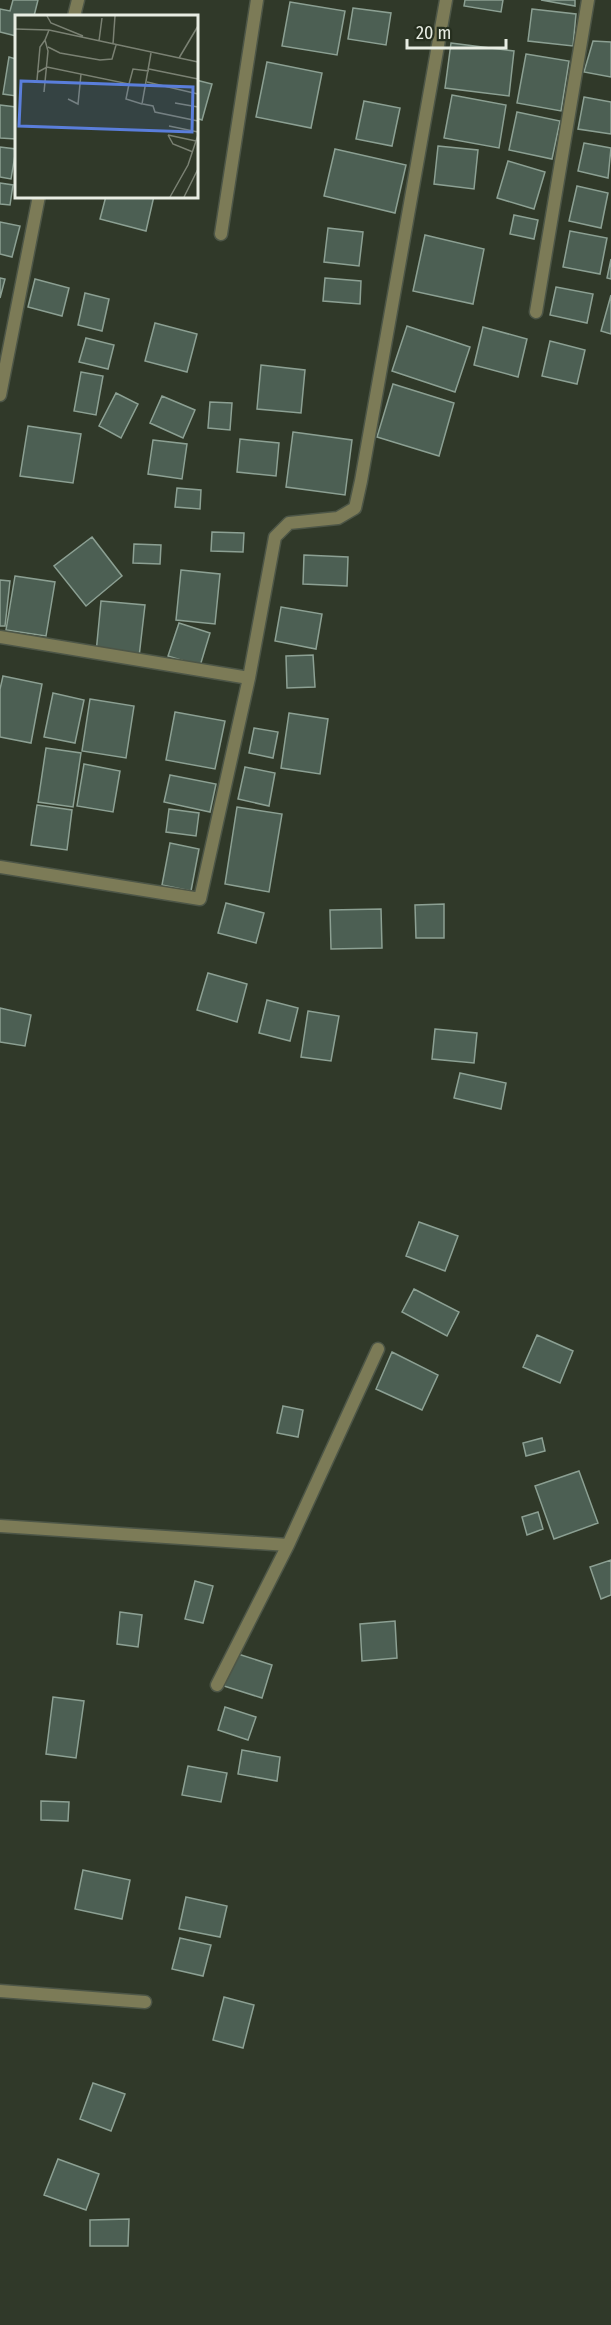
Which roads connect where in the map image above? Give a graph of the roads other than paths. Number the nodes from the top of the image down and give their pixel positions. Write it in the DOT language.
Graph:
graph roads {
  1 [pos="78,0"];
  2 [pos="257,0"];
  3 [pos="446,0"];
  4 [pos="588,0"];
  5 [pos="74,15"];
  6 [pos="39,198"];
  7 [pos="221,234"];
  8 [pos="536,312"];
  9 [pos="0,395"];
  10 [pos="0,637"];
  11 [pos="249,678"];
  12 [pos="0,867"];
  13 [pos="378,1349"];
  14 [pos="0,1526"];
  15 [pos="288,1545"];
  16 [pos="217,1685"];
  17 [pos="0,1991"];
  18 [pos="145,2002"];
  1 -- 5 [label="street"];
  2 -- 7 [label="street"];
  3 -- 11 [label="street"];
  4 -- 8 [label="street"];
  6 -- 9 [label="street"];
  10 -- 11 [label="street"];
  11 -- 12 [label="street"];
  13 -- 15 [label="street"];
  14 -- 15 [label="street"];
  15 -- 16 [label="street"];
  17 -- 18 [label="street"];
}
